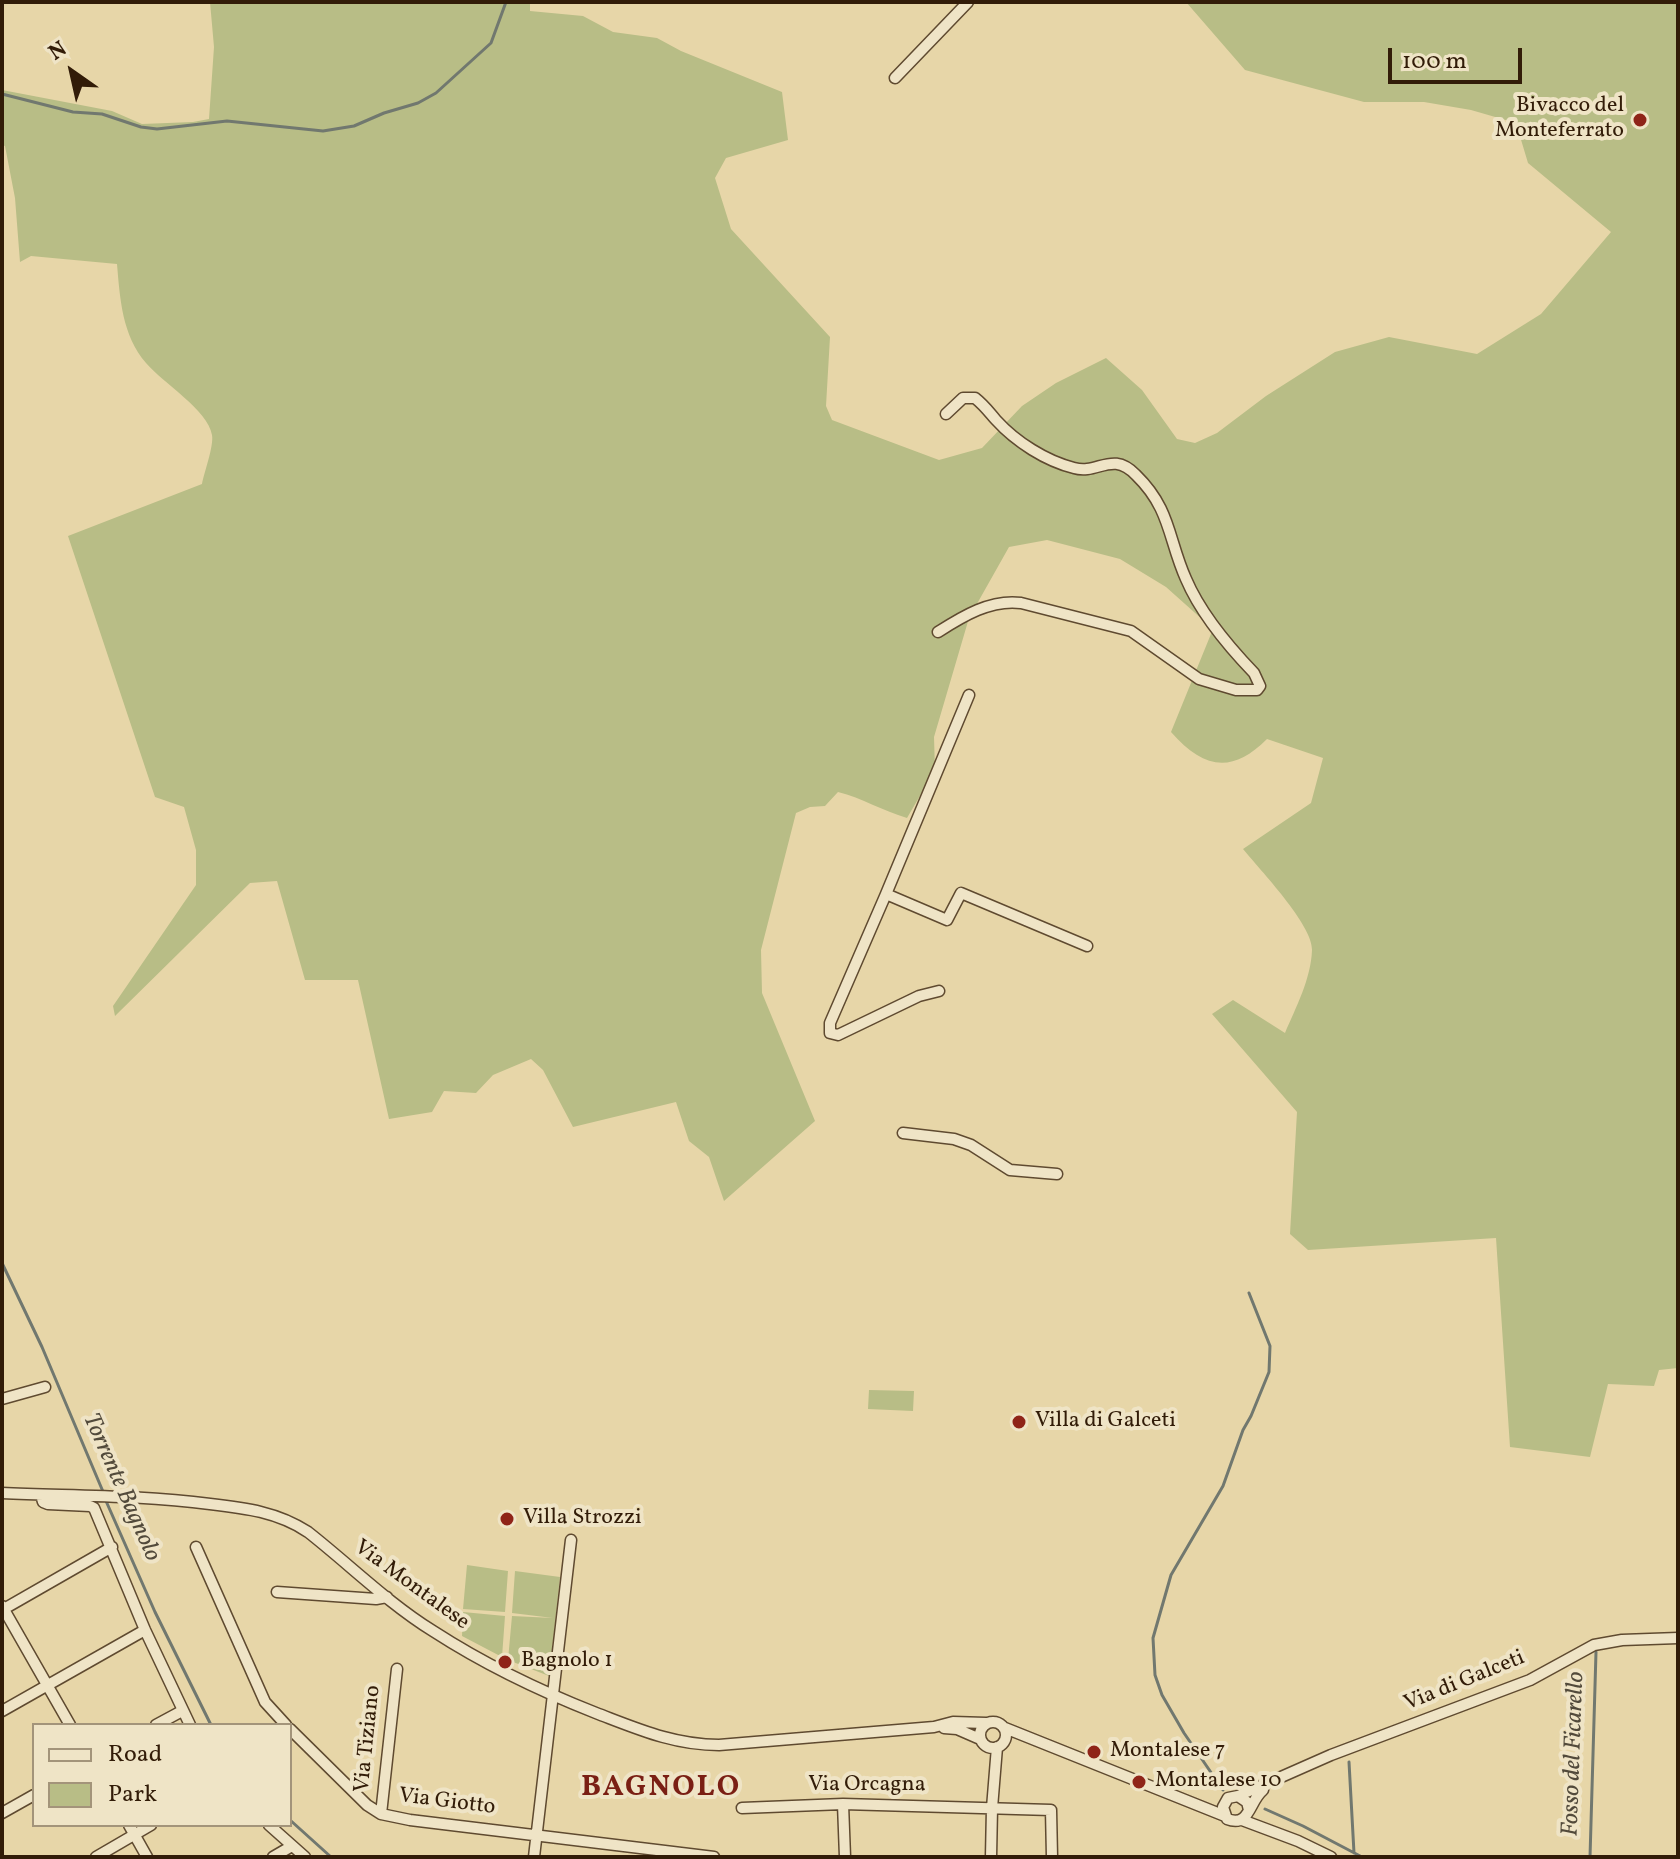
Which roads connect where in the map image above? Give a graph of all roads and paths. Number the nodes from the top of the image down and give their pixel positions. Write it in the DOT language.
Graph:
graph roads {
  1 [pos="968,2"];
  2 [pos="895,78"];
  3 [pos="946,414"];
  4 [pos="938,632"];
  5 [pos="969,695"];
  6 [pos="886,894"];
  7 [pos="1087,946"];
  8 [pos="939,991"];
  9 [pos="903,1133"];
  10 [pos="1057,1174"];
  11 [pos="45,1387"];
  12 [pos="2,1399"];
  13 [pos="2,1493"];
  14 [pos="41,1495"];
  15 [pos="571,1540"];
  16 [pos="112,1547"];
  17 [pos="196,1547"];
  18 [pos="277,1592"];
  19 [pos="387,1597"];
  20 [pos="3,1608"];
  21 [pos="145,1630"];
  22 [pos="1678,1638"];
  23 [pos="397,1669"];
  24 [pos="47,1685"];
  25 [pos="553,1696"];
  26 [pos="2,1711"];
  27 [pos="182,1711"];
  28 [pos="69,1723"];
  29 [pos="160,1723"];
  30 [pos="189,1723"];
  31 [pos="284,1723"];
  32 [pos="986,1723"];
  33 [pos="934,1727"];
  34 [pos="1005,1728"];
  35 [pos="292,1731"];
  36 [pos="1031,1737"];
  37 [pos="980,1739"];
  38 [pos="1000,1745"];
  39 [pos="1270,1783"];
  40 [pos="32,1796"];
  41 [pos="1233,1797"];
  42 [pos="1197,1803"];
  43 [pos="843,1804"];
  44 [pos="742,1808"];
  45 [pos="992,1808"];
  46 [pos="2,1813"];
  47 [pos="381,1814"];
  48 [pos="1246,1814"];
  49 [pos="1225,1816"];
  50 [pos="271,1827"];
  51 [pos="132,1830"];
  52 [pos="537,1834"];
  53 [pos="292,1846"];
  54 [pos="96,1857"];
  55 [pos="147,1857"];
  56 [pos="273,1857"];
  57 [pos="305,1857"];
  58 [pos="534,1857"];
  59 [pos="714,1857"];
  60 [pos="845,1857"];
  61 [pos="991,1857"];
  62 [pos="1052,1857"];
  63 [pos="1331,1857"];
  1 -- 2 [label="street"];
  3 -- 4 [label="street"];
  5 -- 6 [label="street"];
  6 -- 7 [label="street"];
  6 -- 8 [label="street"];
  9 -- 10 [label="street"];
  11 -- 12 [label="street"];
  13 -- 14 [label="street, Via Montalese"];
  14 -- 16 [label="street"];
  14 -- 19 [label="street, Via Montalese"];
  15 -- 25 [label="street"];
  16 -- 20 [label="street"];
  16 -- 21 [label="street"];
  17 -- 31 [label="street, Via Giotto"];
  18 -- 19 [label="street"];
  19 -- 25 [label="street, Via Montalese"];
  20 -- 24 [label="street"];
  21 -- 24 [label="street"];
  21 -- 27 [label="street"];
  22 -- 39 [label="street, Via di Galceti"];
  23 -- 47 [label="street, Via Tiziano"];
  24 -- 26 [label="street"];
  24 -- 28 [label="street"];
  25 -- 33 [label="street, Via Montalese"];
  25 -- 52 [label="street"];
  27 -- 29 [label="street"];
  27 -- 30 [label="street"];
  32 -- 33 [label="street, Via Montalese"];
  32 -- 34 [label="street, Via Montalese"];
  32 -- 37 [label="street"];
  33 -- 37 [label="street, Via Montalese"];
  34 -- 36 [label="street, Via Montalese"];
  34 -- 38 [label="street"];
  35 -- 47 [label="street, Via Giotto"];
  36 -- 38 [label="street"];
  36 -- 42 [label="street, Via Montalese"];
  37 -- 38 [label="street, Via Montalese"];
  38 -- 45 [label="street"];
  39 -- 41 [label="street, Via di Galceti"];
  39 -- 48 [label="street, Via di Galceti"];
  40 -- 46 [label="street"];
  41 -- 42 [label="street"];
  41 -- 48 [label="street"];
  41 -- 49 [label="street"];
  42 -- 49 [label="street, Via Montalese"];
  43 -- 44 [label="street, Via Orcagna"];
  43 -- 45 [label="street, Via Orcagna"];
  43 -- 60 [label="street"];
  45 -- 61 [label="street"];
  45 -- 62 [label="street, Via Orcagna"];
  47 -- 52 [label="street, Via Giotto"];
  48 -- 49 [label="street, Via Montalese"];
  48 -- 63 [label="street"];
  50 -- 53 [label="street"];
  51 -- 54 [label="street"];
  51 -- 55 [label="street"];
  52 -- 58 [label="street"];
  52 -- 59 [label="street, Via Giotto"];
  53 -- 56 [label="street"];
  53 -- 57 [label="street"];
}
